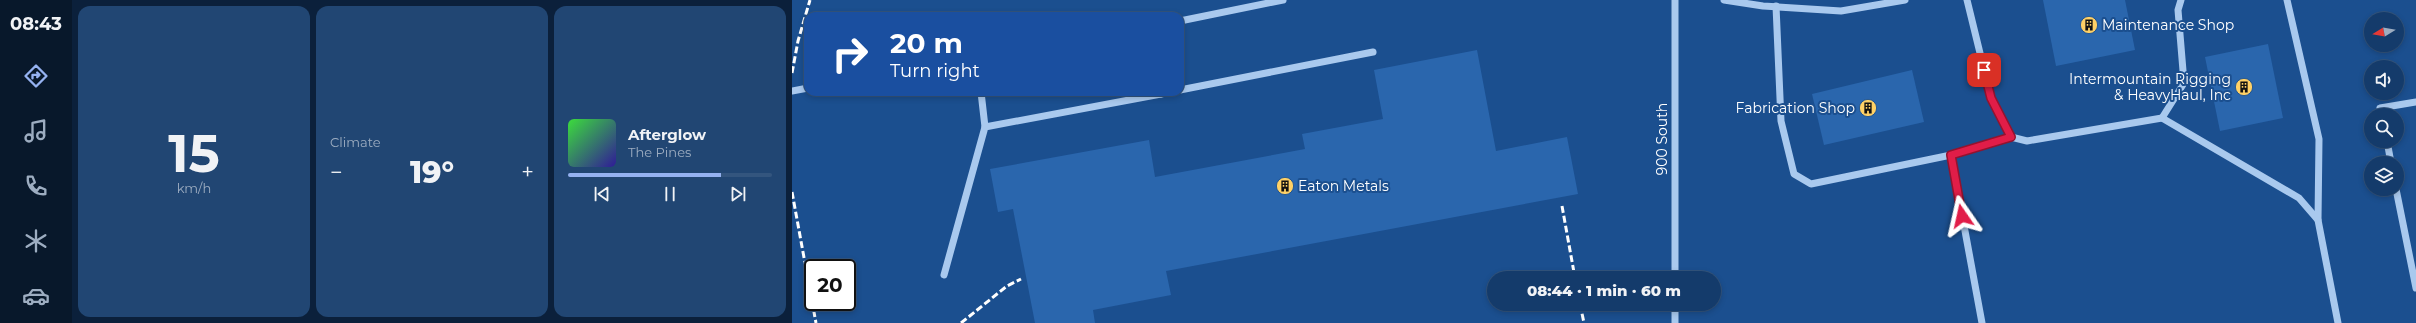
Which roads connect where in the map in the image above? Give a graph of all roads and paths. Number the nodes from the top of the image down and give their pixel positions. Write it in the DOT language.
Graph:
graph roads {
  1 [pos="1283,0"];
  2 [pos="1675,0"];
  3 [pos="1724,0"];
  4 [pos="1905,0"];
  5 [pos="1967,0"];
  6 [pos="2181,0"];
  7 [pos="2287,0"];
  8 [pos="1776,6"];
  9 [pos="1184,20"];
  10 [pos="1373,52"];
  11 [pos="804,89"];
  12 [pos="1184,89"];
  13 [pos="792,91"];
  14 [pos="981,96"];
  15 [pos="1145,96"];
  16 [pos="2416,102"];
  17 [pos="2380,108"];
  18 [pos="2162,118"];
  19 [pos="985,127"];
  20 [pos="2011,137"];
  21 [pos="1951,155"];
  22 [pos="2397,196"];
  23 [pos="2318,220"];
  24 [pos="1675,271"];
  25 [pos="944,275"];
  26 [pos="2416,288"];
  27 [pos="1675,311"];
  28 [pos="1675,323"];
  29 [pos="1982,323"];
  30 [pos="2338,323"];
  1 -- 9 [label="street"];
  2 -- 24 [label="street, 900 South"];
  3 -- 8 [label="street"];
  4 -- 8 [label="street"];
  5 -- 20 [label="street"];
  6 -- 18 [label="street"];
  7 -- 23 [label="street"];
  8 -- 21 [label="street"];
  10 -- 12 [label="street"];
  11 -- 13 [label="street"];
  14 -- 19 [label="street"];
  15 -- 19 [label="street"];
  16 -- 17 [label="street"];
  18 -- 20 [label="street"];
  18 -- 23 [label="street"];
  19 -- 25 [label="street"];
  20 -- 21 [label="street"];
  21 -- 29 [label="street"];
  22 -- 26 [label="street"];
  23 -- 30 [label="street"];
  27 -- 28 [label="street"];
}
